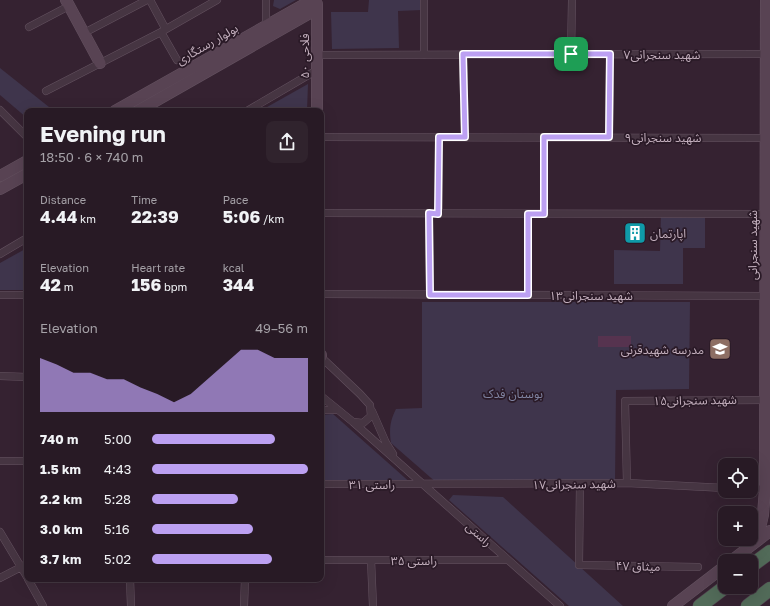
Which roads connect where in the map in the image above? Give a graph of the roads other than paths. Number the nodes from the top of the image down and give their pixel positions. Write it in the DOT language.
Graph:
graph roads {
  1 [pos="148,0"];
  2 [pos="217,0"];
  3 [pos="266,0"];
  4 [pos="424,0"];
  5 [pos="572,0"];
  6 [pos="766,0"];
  7 [pos="68,3"];
  8 [pos="315,3"];
  9 [pos="266,25"];
  10 [pos="29,26"];
  11 [pos="163,30"];
  12 [pos="84,33"];
  13 [pos="265,38"];
  14 [pos="463,54"];
  15 [pos="571,54"];
  16 [pos="610,54"];
  17 [pos="768,54"];
  18 [pos="317,55"];
  19 [pos="424,55"];
  20 [pos="177,60"];
  21 [pos="100,63"];
  22 [pos="317,70"];
  23 [pos="46,91"];
  24 [pos="120,108"];
  25 [pos="143,108"];
  26 [pos="253,108"];
  27 [pos="318,108"];
  28 [pos="0,110"];
  29 [pos="24,134"];
  30 [pos="324,137"];
  31 [pos="439,137"];
  32 [pos="465,137"];
  33 [pos="544,137"];
  34 [pos="609,137"];
  35 [pos="768,138"];
  36 [pos="24,163"];
  37 [pos="0,176"];
  38 [pos="24,176"];
  39 [pos="0,189"];
  40 [pos="324,213"];
  41 [pos="429,213"];
  42 [pos="438,214"];
  43 [pos="528,214"];
  44 [pos="544,214"];
  45 [pos="768,214"];
  46 [pos="24,240"];
  47 [pos="0,254"];
  48 [pos="324,294"];
  49 [pos="0,295"];
  50 [pos="24,295"];
  51 [pos="430,295"];
  52 [pos="528,295"];
  53 [pos="768,296"];
  54 [pos="324,359"];
  55 [pos="0,376"];
  56 [pos="24,376"];
  57 [pos="768,377"];
  58 [pos="324,399"];
  59 [pos="766,400"];
  60 [pos="324,410"];
  61 [pos="337,410"];
  62 [pos="372,410"];
  63 [pos="353,422"];
  64 [pos="768,450"];
  65 [pos="0,461"];
  66 [pos="24,461"];
  67 [pos="398,462"];
  68 [pos="627,483"];
  69 [pos="324,484"];
  70 [pos="580,484"];
  71 [pos="423,485"];
  72 [pos="718,488"];
  73 [pos="758,491"];
  74 [pos="768,493"];
  75 [pos="770,531"];
  76 [pos="0,532"];
  77 [pos="758,537"];
  78 [pos="758,540"];
  79 [pos="750,546"];
  80 [pos="770,552"];
  81 [pos="740,554"];
  82 [pos="324,560"];
  83 [pos="371,560"];
  84 [pos="507,560"];
  85 [pos="758,561"];
  86 [pos="24,565"];
  87 [pos="698,567"];
  88 [pos="718,571"];
  89 [pos="0,578"];
  90 [pos="29,582"];
  91 [pos="130,582"];
  92 [pos="244,582"];
  93 [pos="770,589"];
  94 [pos="718,592"];
  95 [pos="43,606"];
  96 [pos="131,606"];
  97 [pos="244,606"];
  98 [pos="373,606"];
  99 [pos="560,606"];
  100 [pos="673,606"];
  101 [pos="700,606"];
  102 [pos="748,606"];
  1 -- 11 [label="street"];
  1 -- 12 [label="street"];
  2 -- 11 [label="street"];
  3 -- 9 [label="street"];
  4 -- 19 [label="street"];
  5 -- 15 [label="street"];
  6 -- 17 [label="street, شهید سنجرانی"];
  7 -- 10 [label="street"];
  7 -- 12 [label="street"];
  8 -- 9 [label="street, بولوار رستگاری"];
  8 -- 13 [label="street, بولوار رستگاری"];
  8 -- 18 [label="street, فلاحی ۵۰"];
  9 -- 13 [label="street"];
  9 -- 24 [label="street, بولوار رستگاری"];
  11 -- 20 [label="street"];
  11 -- 21 [label="street"];
  12 -- 21 [label="street"];
  13 -- 25 [label="street, بولوار رستگاری"];
  14 -- 15 [label="street, شهید سنجرانی۷"];
  14 -- 19 [label="street, شهید سنجرانی۷"];
  14 -- 32 [label="street"];
  15 -- 16 [label="street, شهید سنجرانی۷"];
  16 -- 17 [label="street, شهید سنجرانی۷"];
  16 -- 34 [label="street"];
  17 -- 35 [label="street, شهید سنجرانی"];
  18 -- 19 [label="street, شهید سنجرانی۷"];
  18 -- 22 [label="street, فلاحی ۵۰"];
  21 -- 23 [label="street"];
  22 -- 26 [label="street"];
  22 -- 27 [label="street, فلاحی ۵۰"];
  28 -- 29 [label="street"];
  30 -- 31 [label="street, شهید سنجرانی۹"];
  31 -- 32 [label="street, شهید سنجرانی۹"];
  31 -- 42 [label="street"];
  32 -- 33 [label="street, شهید سنجرانی۹"];
  33 -- 34 [label="street, شهید سنجرانی۹"];
  33 -- 44 [label="street"];
  34 -- 35 [label="street, شهید سنجرانی۹"];
  35 -- 45 [label="street, شهید سنجرانی"];
  36 -- 37 [label="street"];
  38 -- 39 [label="street"];
  40 -- 41 [label="street"];
  41 -- 42 [label="street"];
  41 -- 51 [label="street"];
  42 -- 43 [label="street"];
  43 -- 44 [label="street"];
  43 -- 52 [label="street"];
  44 -- 45 [label="street"];
  45 -- 53 [label="street, شهید سنجرانی"];
  46 -- 47 [label="street"];
  48 -- 51 [label="street, شهید سنجرانی۱۳"];
  49 -- 50 [label="street"];
  51 -- 52 [label="street, شهید سنجرانی۱۳"];
  52 -- 53 [label="street, شهید سنجرانی۱۳"];
  53 -- 57 [label="street, شهید سنجرانی"];
  54 -- 62 [label="street, راستی"];
  55 -- 56 [label="street"];
  57 -- 59 [label="street, شهید سنجرانی"];
  58 -- 61 [label="street, راستی"];
  59 -- 64 [label="street, شهید سنجرانی"];
  59 -- 68 [label="street, شهید سنجرانی۱۵"];
  60 -- 61 [label="street"];
  61 -- 63 [label="street, راستی"];
  62 -- 63 [label="street"];
  62 -- 67 [label="street, راستی"];
  63 -- 67 [label="street, راستی"];
  64 -- 74 [label="street, شهید سنجرانی"];
  65 -- 66 [label="street"];
  67 -- 71 [label="street, راستی"];
  68 -- 70 [label="street, شهید سنجرانی۱۷"];
  68 -- 72 [label="street, شهید سنجرانی۱۷"];
  69 -- 71 [label="street, راستی ۳۱"];
  70 -- 71 [label="street, شهید سنجرانی۱۷"];
  70 -- 87 [label="street, میثاق ۴۷"];
  71 -- 84 [label="street, راستی"];
  73 -- 74 [label="street"];
  74 -- 77 [label="street, شهید سنجرانی"];
  75 -- 78 [label="street"];
  76 -- 86 [label="street"];
  79 -- 81 [label="street"];
  80 -- 85 [label="highway"];
  82 -- 83 [label="street, راستی ۳۵"];
  83 -- 84 [label="street, راستی ۳۵"];
  83 -- 98 [label="street"];
  84 -- 99 [label="street, راستی"];
  86 -- 89 [label="street"];
  88 -- 100 [label="street"];
  90 -- 95 [label="street"];
  91 -- 96 [label="street"];
  92 -- 97 [label="street"];
  93 -- 102 [label="highway"];
  94 -- 101 [label="highway"];
}
